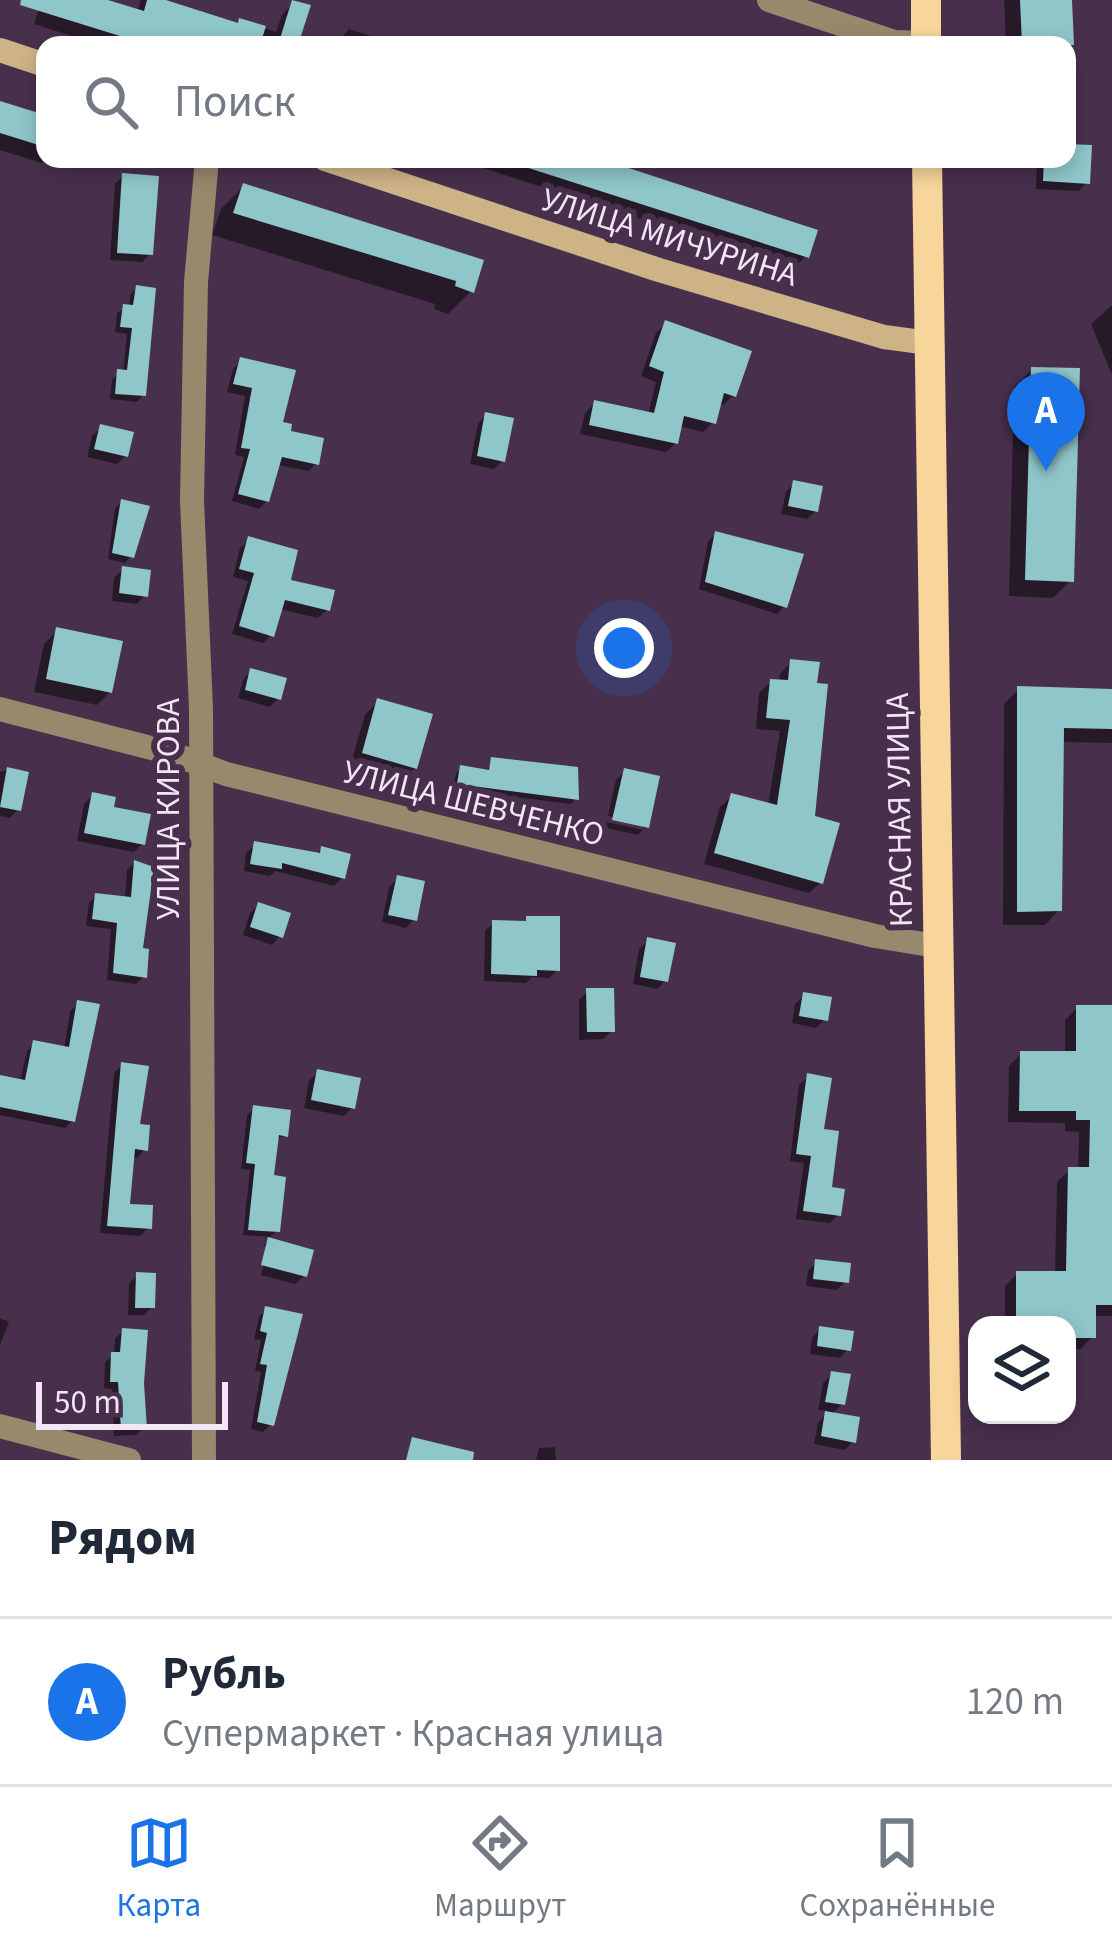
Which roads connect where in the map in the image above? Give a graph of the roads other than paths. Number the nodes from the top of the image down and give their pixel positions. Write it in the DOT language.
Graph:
graph roads {
  1 [pos="769,0"];
  2 [pos="926,0"];
  3 [pos="876,36"];
  4 [pos="926,36"];
  5 [pos="0,50"];
  6 [pos="36,62"];
  7 [pos="206,168"];
  8 [pos="353,168"];
  9 [pos="927,168"];
  10 [pos="929,343"];
  11 [pos="0,709"];
  12 [pos="199,764"];
  13 [pos="936,946"];
  14 [pos="0,1426"];
  15 [pos="129,1460"];
  16 [pos="204,1460"];
  17 [pos="946,1460"];
  1 -- 3 [label="street"];
  2 -- 4 [label="main road"];
  5 -- 6 [label="street"];
  7 -- 12 [label="street, УЛИЦА КИРОВА"];
  8 -- 10 [label="street, УЛИЦА МИЧУРИНА"];
  9 -- 10 [label="main road, КРАСНАЯ УЛИЦА"];
  10 -- 13 [label="main road, КРАСНАЯ УЛИЦА"];
  11 -- 12 [label="street, УЛИЦА ШЕВЧЕНКО"];
  12 -- 13 [label="street, УЛИЦА ШЕВЧЕНКО"];
  12 -- 16 [label="street, УЛИЦА КИРОВА"];
  13 -- 17 [label="main road, КРАСНАЯ УЛИЦА"];
  14 -- 15 [label="street"];
}
